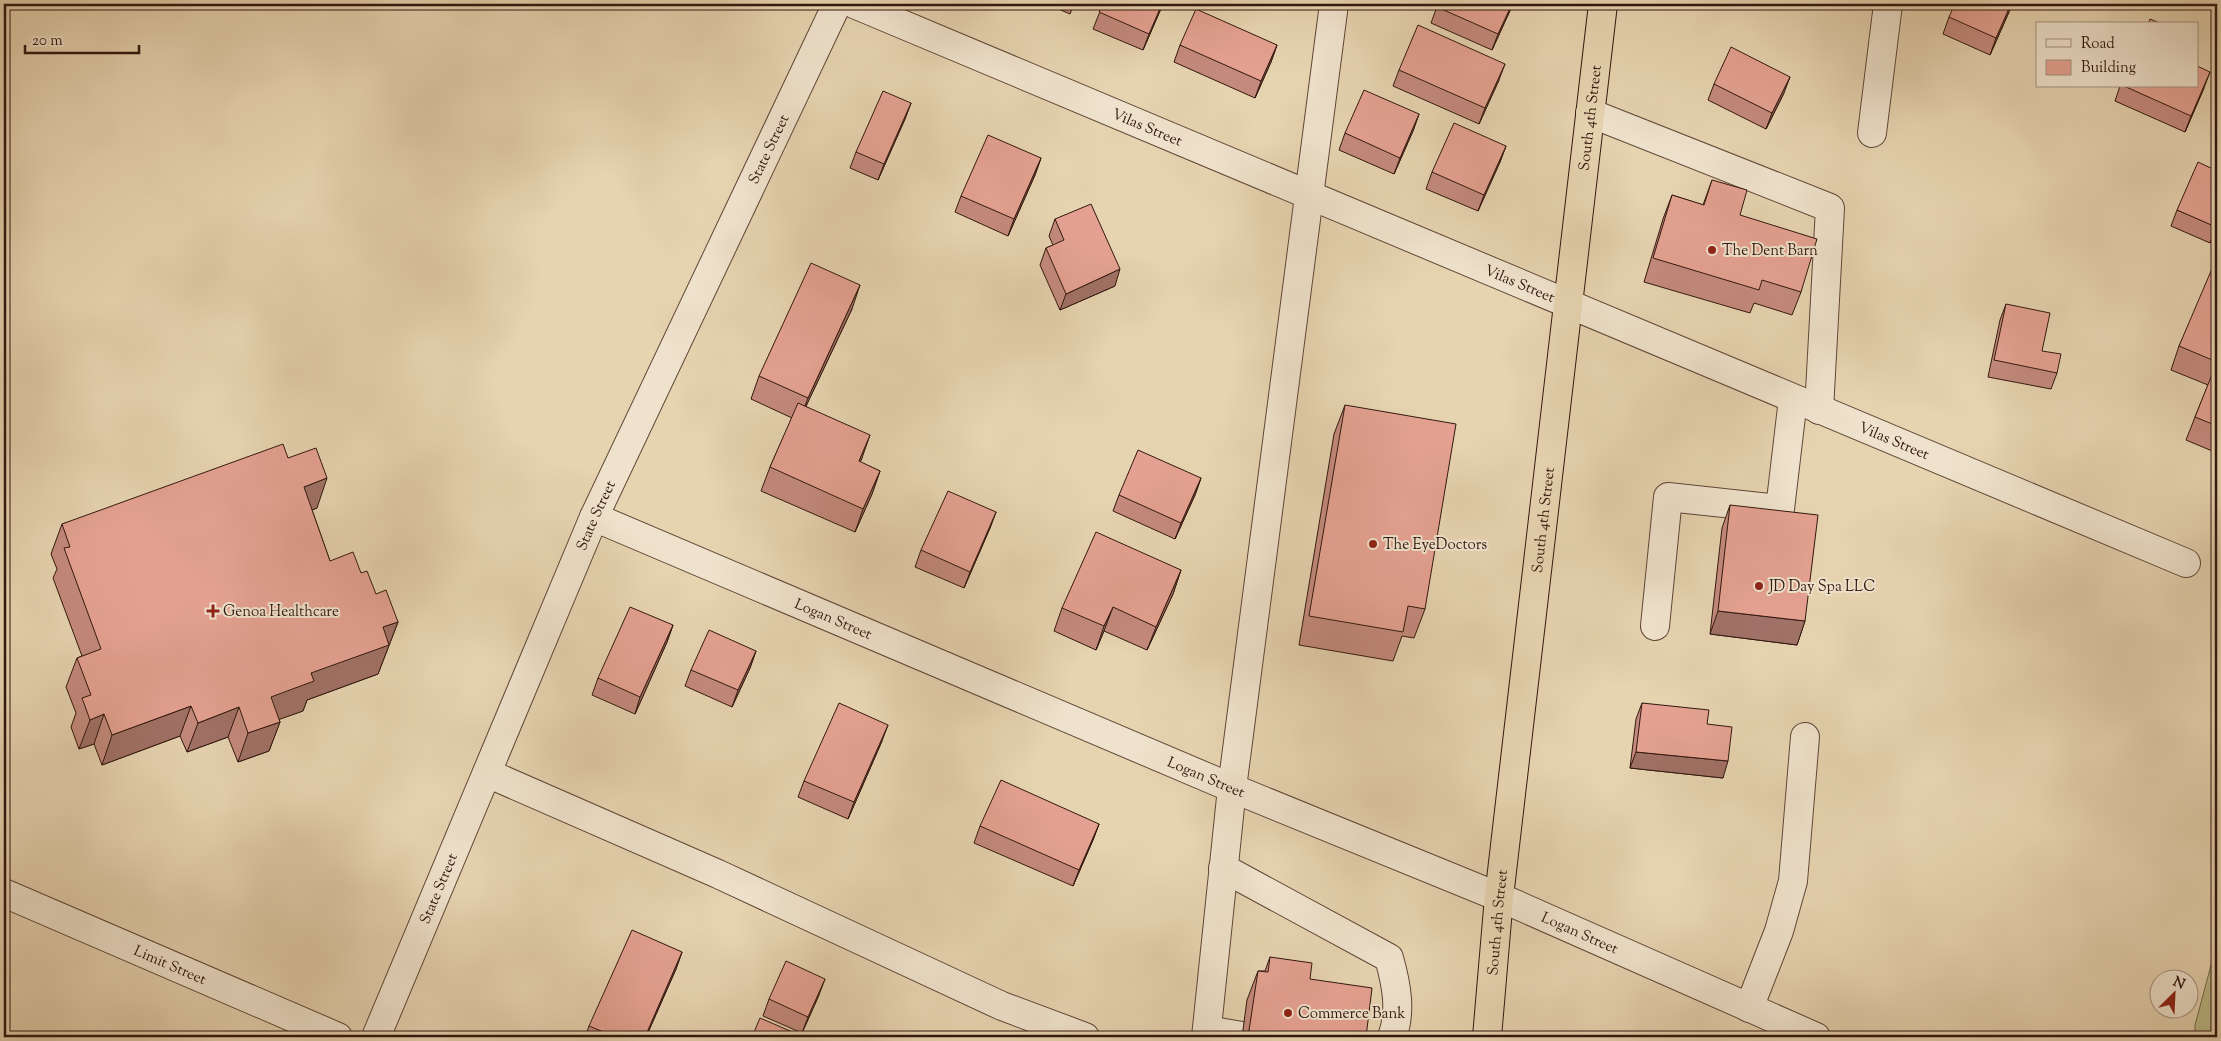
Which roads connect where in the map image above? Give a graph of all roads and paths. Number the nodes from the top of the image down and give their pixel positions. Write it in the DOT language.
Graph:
graph roads {
  1 [pos="837,4"];
  2 [pos="854,4"];
  3 [pos="1334,4"];
  4 [pos="1603,4"];
  5 [pos="1888,4"];
  6 [pos="1590,113"];
  7 [pos="1872,133"];
  8 [pos="1308,196"];
  9 [pos="1568,304"];
  10 [pos="1793,399"];
  11 [pos="1819,410"];
  12 [pos="594,517"];
  13 [pos="2186,563"];
  14 [pos="1655,626"];
  15 [pos="1805,737"];
  16 [pos="487,773"];
  17 [pos="1232,788"];
  18 [pos="1224,868"];
  19 [pos="4,893"];
  20 [pos="1499,897"];
  21 [pos="1749,1008"];
  22 [pos="1206,1034"];
  23 [pos="1242,1036"];
  24 [pos="338,1037"];
  25 [pos="376,1037"];
  26 [pos="1085,1037"];
  27 [pos="1392,1037"];
  28 [pos="1487,1037"];
  29 [pos="1816,1037"];
  1 -- 12 [label="street, State Street"];
  2 -- 8 [label="street, Vilas Street"];
  3 -- 8 [label="street"];
  4 -- 6 [label="highway, South 4th Street"];
  5 -- 7 [label="street"];
  6 -- 9 [label="highway, South 4th Street"];
  6 -- 11 [label="street"];
  8 -- 9 [label="street, Vilas Street"];
  8 -- 17 [label="street"];
  9 -- 10 [label="street, Vilas Street"];
  9 -- 20 [label="highway, South 4th Street"];
  10 -- 11 [label="street, Vilas Street"];
  10 -- 14 [label="street"];
  11 -- 13 [label="street, Vilas Street"];
  12 -- 16 [label="street, State Street"];
  12 -- 17 [label="street, Logan Street"];
  15 -- 21 [label="street"];
  16 -- 25 [label="street, State Street"];
  16 -- 26 [label="street"];
  17 -- 18 [label="street"];
  17 -- 20 [label="street, Logan Street"];
  18 -- 22 [label="street"];
  18 -- 27 [label="street"];
  19 -- 24 [label="street, Limit Street"];
  20 -- 21 [label="street, Logan Street"];
  20 -- 28 [label="highway, South 4th Street"];
  21 -- 29 [label="street, Logan Street"];
  22 -- 23 [label="street"];
}
